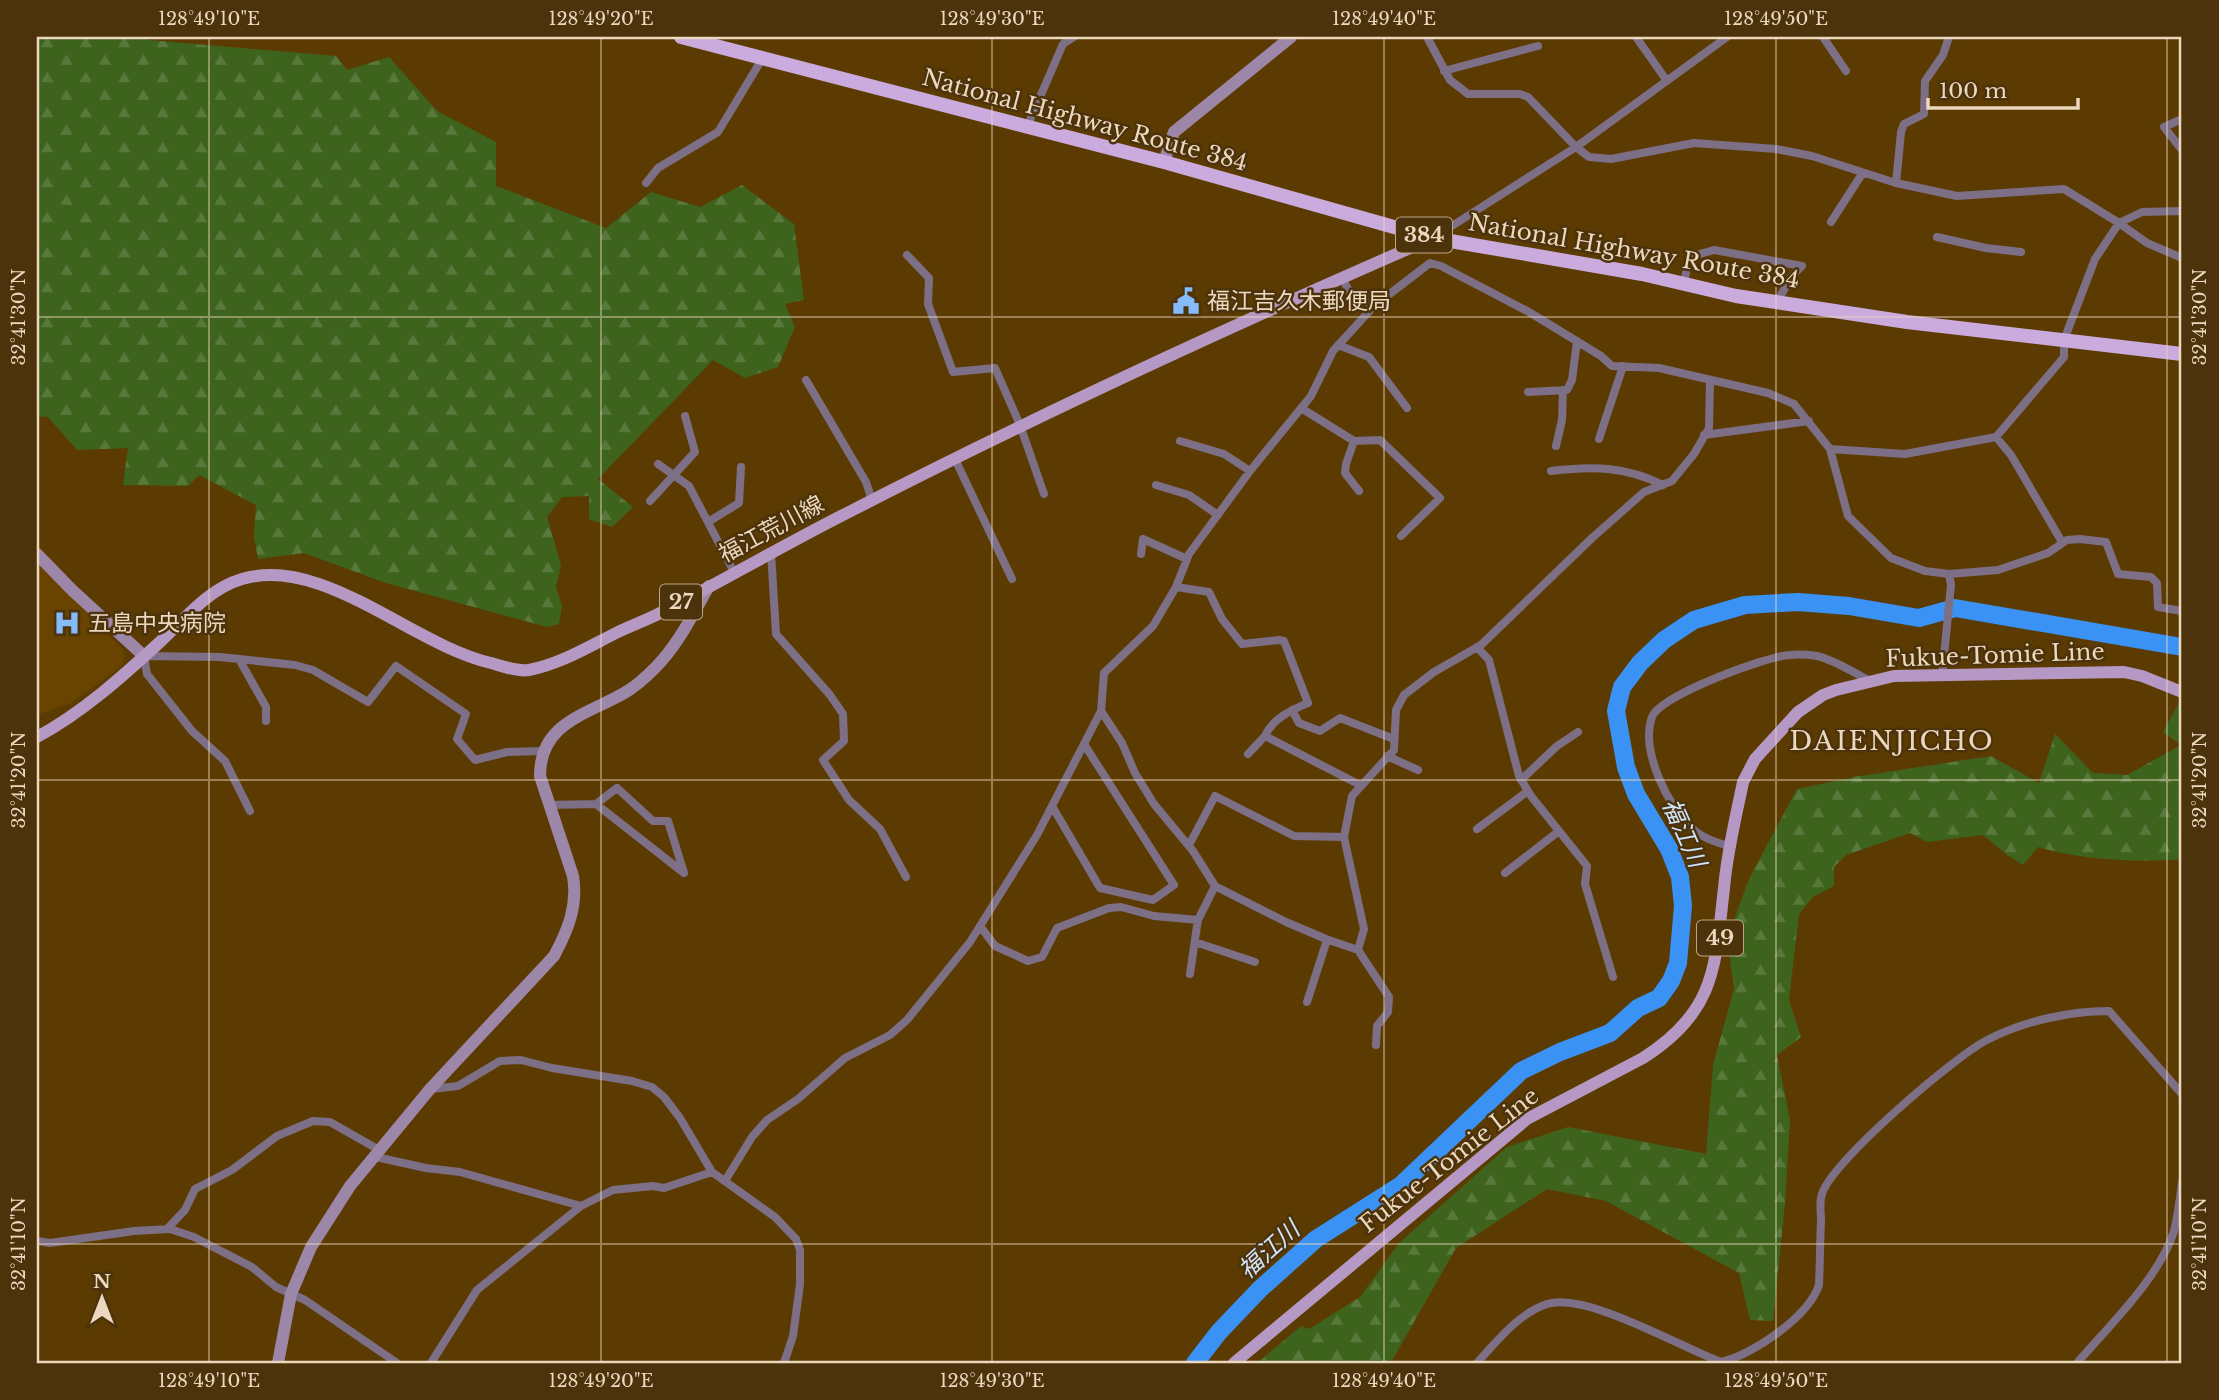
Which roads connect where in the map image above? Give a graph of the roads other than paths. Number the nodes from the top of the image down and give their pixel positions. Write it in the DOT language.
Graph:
graph roads {
  1 [pos="1074,37"];
  2 [pos="1291,37"];
  3 [pos="1427,37"];
  4 [pos="1636,37"];
  5 [pos="1727,37"];
  6 [pos="1823,37"];
  7 [pos="1949,37"];
  8 [pos="687,38"];
  9 [pos="1538,46"];
  10 [pos="762,59"];
  11 [pos="1444,71"];
  12 [pos="1846,71"];
  13 [pos="1667,81"];
  14 [pos="2182,119"];
  15 [pos="1027,127"];
  16 [pos="1576,147"];
  17 [pos="2182,150"];
  18 [pos="1164,162"];
  19 [pos="1862,174"];
  20 [pos="646,183"];
  21 [pos="1896,183"];
  22 [pos="2182,211"];
  23 [pos="1830,222"];
  24 [pos="2119,223"];
  25 [pos="1937,237"];
  26 [pos="1433,238"];
  27 [pos="2021,252"];
  28 [pos="907,255"];
  29 [pos="2182,258"];
  30 [pos="1341,277"];
  31 [pos="1684,283"];
  32 [pos="1777,302"];
  33 [pos="1374,306"];
  34 [pos="2064,340"];
  35 [pos="1577,341"];
  36 [pos="1338,345"];
  37 [pos="2182,354"];
  38 [pos="1623,366"];
  39 [pos="806,380"];
  40 [pos="1710,381"];
  41 [pos="1563,390"];
  42 [pos="1528,392"];
  43 [pos="1301,408"];
  44 [pos="1407,408"];
  45 [pos="685,416"];
  46 [pos="1809,421"];
  47 [pos="1020,425"];
  48 [pos="1704,435"];
  49 [pos="1996,437"];
  50 [pos="1599,439"];
  51 [pos="1180,441"];
  52 [pos="1354,441"];
  53 [pos="1556,446"];
  54 [pos="1830,449"];
  55 [pos="954,457"];
  56 [pos="658,464"];
  57 [pos="741,467"];
  58 [pos="1250,471"];
  59 [pos="1551,471"];
  60 [pos="674,475"];
  61 [pos="1156,485"];
  62 [pos="1663,485"];
  63 [pos="1359,491"];
  64 [pos="1044,494"];
  65 [pos="872,500"];
  66 [pos="650,501"];
  67 [pos="1218,515"];
  68 [pos="708,522"];
  69 [pos="1401,536"];
  70 [pos="2062,542"];
  71 [pos="771,552"];
  72 [pos="37,554"];
  73 [pos="1141,554"];
  74 [pos="1187,559"];
  75 [pos="734,572"];
  76 [pos="1949,575"];
  77 [pos="1012,579"];
  78 [pos="709,586"];
  79 [pos="1176,587"];
  80 [pos="2182,611"];
  81 [pos="1477,647"];
  82 [pos="144,656"];
  83 [pos="239,659"];
  84 [pos="1942,676"];
  85 [pos="1870,681"];
  86 [pos="2182,692"];
  87 [pos="1292,710"];
  88 [pos="1101,712"];
  89 [pos="266,721"];
  90 [pos="1578,732"];
  91 [pos="1265,736"];
  92 [pos="37,737"];
  93 [pos="1394,739"];
  94 [pos="1084,744"];
  95 [pos="542,751"];
  96 [pos="1248,754"];
  97 [pos="1387,756"];
  98 [pos="1418,770"];
  99 [pos="1521,780"];
  100 [pos="1360,785"];
  101 [pos="1528,791"];
  102 [pos="596,804"];
  103 [pos="549,805"];
  104 [pos="1052,806"];
  105 [pos="250,811"];
  106 [pos="1477,829"];
  107 [pos="1559,831"];
  108 [pos="1344,837"];
  109 [pos="1189,845"];
  110 [pos="1730,846"];
  111 [pos="1505,873"];
  112 [pos="906,877"];
  113 [pos="1215,886"];
  114 [pos="1198,919"];
  115 [pos="980,926"];
  116 [pos="1327,940"];
  117 [pos="1195,942"];
  118 [pos="1358,950"];
  119 [pos="1255,962"];
  120 [pos="1190,974"];
  121 [pos="1613,977"];
  122 [pos="1307,1002"];
  123 [pos="1376,1045"];
  124 [pos="430,1089"];
  125 [pos="2182,1094"];
  126 [pos="378,1154"];
  127 [pos="712,1172"];
  128 [pos="725,1181"];
  129 [pos="2182,1182"];
  130 [pos="581,1206"];
  131 [pos="167,1229"];
  132 [pos="37,1241"];
  133 [pos="290,1294"];
  134 [pos="278,1363"];
  135 [pos="397,1363"];
  136 [pos="431,1363"];
  137 [pos="784,1363"];
  138 [pos="1234,1363"];
  139 [pos="1477,1363"];
  140 [pos="2077,1363"];
  1 -- 15 [label="street"];
  2 -- 18 [label="street"];
  3 -- 11 [label="street"];
  4 -- 13 [label="street"];
  5 -- 13 [label="street"];
  6 -- 12 [label="street"];
  7 -- 21 [label="street"];
  8 -- 10 [label="highway, National Highway Route 384 / 384"];
  9 -- 11 [label="street"];
  10 -- 15 [label="highway, National Highway Route 384 / 384"];
  10 -- 20 [label="street"];
  11 -- 16 [label="street"];
  13 -- 16 [label="street"];
  14 -- 17 [label="street"];
  15 -- 18 [label="highway, National Highway Route 384 / 384"];
  16 -- 19 [label="street"];
  16 -- 26 [label="street"];
  18 -- 26 [label="highway, National Highway Route 384 / 384"];
  19 -- 21 [label="street"];
  19 -- 23 [label="street"];
  21 -- 24 [label="street"];
  22 -- 24 [label="street"];
  24 -- 29 [label="street"];
  24 -- 34 [label="street"];
  25 -- 27 [label="street"];
  26 -- 30 [label="main road, 福江荒川線 / 27"];
  26 -- 31 [label="highway, National Highway Route 384 / 384"];
  28 -- 47 [label="street"];
  30 -- 33 [label="street"];
  30 -- 47 [label="main road, 福江荒川線 / 27"];
  31 -- 32 [label="highway, National Highway Route 384 / 384"];
  31 -- 32 [label="street"];
  32 -- 34 [label="highway, National Highway Route 384 / 384"];
  33 -- 35 [label="street"];
  33 -- 36 [label="street"];
  34 -- 37 [label="highway, National Highway Route 384 / 384"];
  34 -- 49 [label="street"];
  35 -- 38 [label="street"];
  35 -- 41 [label="street"];
  36 -- 43 [label="street"];
  36 -- 44 [label="street"];
  38 -- 40 [label="street"];
  38 -- 50 [label="street"];
  39 -- 65 [label="street"];
  40 -- 46 [label="street"];
  40 -- 48 [label="street"];
  41 -- 42 [label="street"];
  41 -- 53 [label="street"];
  43 -- 52 [label="street"];
  43 -- 58 [label="street"];
  45 -- 60 [label="street"];
  46 -- 48 [label="street"];
  46 -- 54 [label="street"];
  47 -- 55 [label="main road, 福江荒川線 / 27"];
  47 -- 64 [label="street"];
  48 -- 62 [label="street"];
  49 -- 54 [label="street"];
  49 -- 70 [label="street"];
  51 -- 58 [label="street"];
  52 -- 63 [label="street"];
  52 -- 69 [label="street"];
  54 -- 76 [label="street"];
  55 -- 65 [label="main road, 福江荒川線 / 27"];
  55 -- 77 [label="street"];
  56 -- 60 [label="street"];
  57 -- 68 [label="street"];
  58 -- 67 [label="street"];
  59 -- 62 [label="street"];
  60 -- 66 [label="street"];
  60 -- 68 [label="street"];
  61 -- 67 [label="street"];
  62 -- 81 [label="street"];
  65 -- 71 [label="main road, 福江荒川線 / 27"];
  67 -- 74 [label="street"];
  68 -- 75 [label="street"];
  70 -- 76 [label="street"];
  70 -- 80 [label="street"];
  71 -- 75 [label="main road, 福江荒川線 / 27"];
  71 -- 112 [label="street"];
  72 -- 82 [label="street"];
  73 -- 74 [label="street"];
  74 -- 79 [label="street"];
  75 -- 78 [label="main road, 福江荒川線 / 27"];
  76 -- 84 [label="street"];
  78 -- 82 [label="main road, 福江荒川線 / 27"];
  78 -- 95 [label="street"];
  79 -- 87 [label="street"];
  79 -- 88 [label="street"];
  81 -- 93 [label="street"];
  81 -- 99 [label="street"];
  82 -- 83 [label="street"];
  82 -- 92 [label="main road, 福江荒川線 / 27"];
  82 -- 105 [label="street"];
  83 -- 89 [label="street"];
  83 -- 95 [label="street"];
  84 -- 85 [label="main road, Fukue-Tomie Line / 49"];
  84 -- 86 [label="main road, Fukue-Tomie Line / 49"];
  85 -- 110 [label="main road, Fukue-Tomie Line / 49"];
  85 -- 110 [label="street"];
  87 -- 91 [label="street"];
  87 -- 93 [label="street"];
  88 -- 94 [label="street"];
  88 -- 109 [label="street"];
  90 -- 99 [label="street"];
  91 -- 96 [label="street"];
  91 -- 100 [label="street"];
  93 -- 97 [label="street"];
  94 -- 104 [label="street"];
  94 -- 104 [label="street"];
  95 -- 103 [label="street"];
  97 -- 98 [label="street"];
  97 -- 100 [label="street"];
  99 -- 101 [label="street"];
  100 -- 108 [label="street"];
  101 -- 106 [label="street"];
  101 -- 107 [label="street"];
  102 -- 102 [label="street"];
  102 -- 103 [label="street"];
  103 -- 124 [label="street"];
  104 -- 115 [label="street"];
  107 -- 111 [label="street"];
  107 -- 121 [label="street"];
  108 -- 109 [label="street"];
  108 -- 118 [label="street"];
  109 -- 113 [label="street"];
  110 -- 138 [label="main road, Fukue-Tomie Line / 49"];
  113 -- 114 [label="street"];
  113 -- 116 [label="street"];
  114 -- 115 [label="street"];
  114 -- 117 [label="street"];
  115 -- 128 [label="street"];
  116 -- 118 [label="street"];
  116 -- 122 [label="street"];
  117 -- 119 [label="street"];
  117 -- 120 [label="street"];
  118 -- 123 [label="street"];
  124 -- 126 [label="street"];
  124 -- 127 [label="street"];
  125 -- 139 [label="street"];
  126 -- 130 [label="street"];
  126 -- 131 [label="street"];
  126 -- 133 [label="street"];
  127 -- 128 [label="street"];
  127 -- 130 [label="street"];
  128 -- 137 [label="street"];
  129 -- 140 [label="street"];
  130 -- 136 [label="street"];
  131 -- 132 [label="street"];
  131 -- 133 [label="street"];
  133 -- 134 [label="street"];
  133 -- 135 [label="street"];
}
